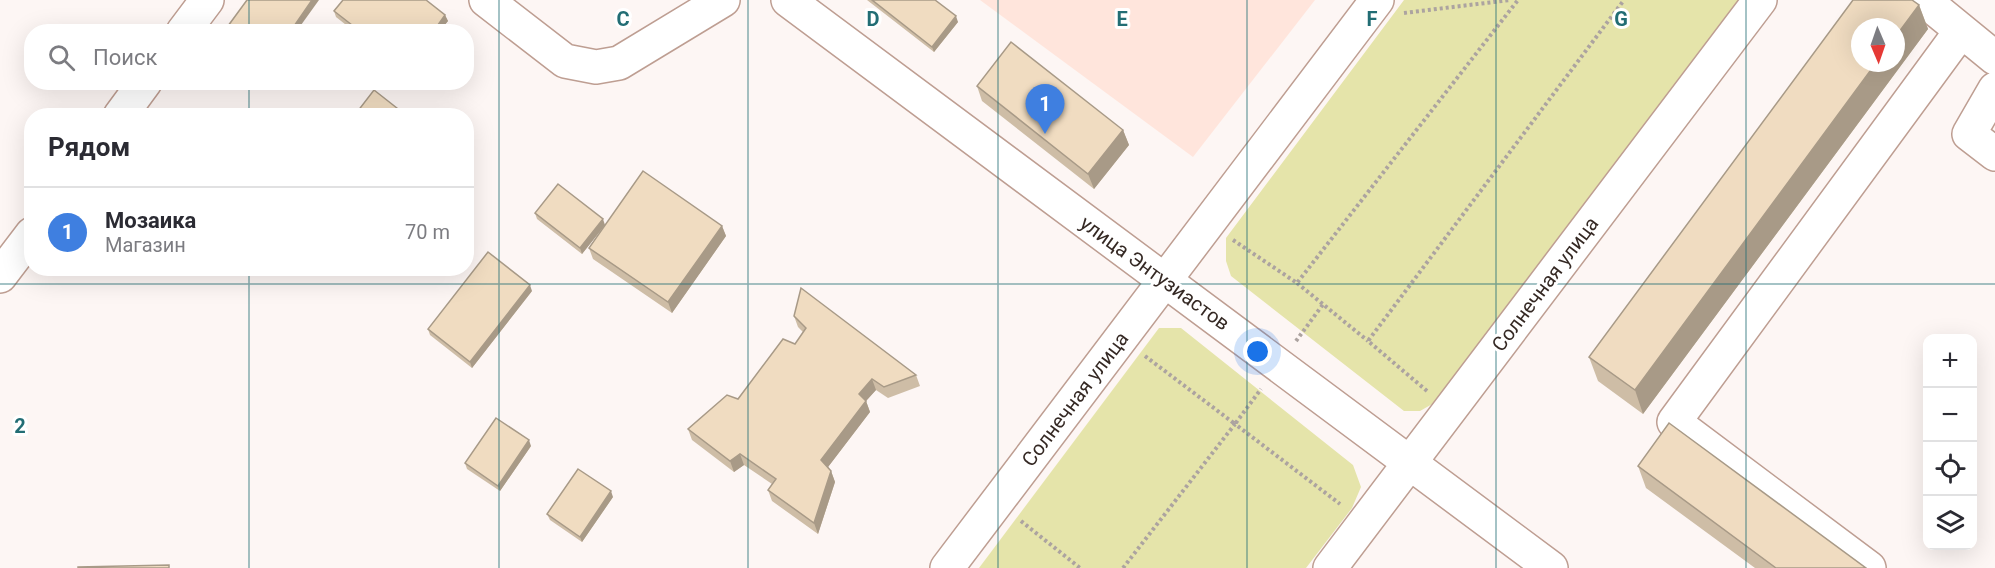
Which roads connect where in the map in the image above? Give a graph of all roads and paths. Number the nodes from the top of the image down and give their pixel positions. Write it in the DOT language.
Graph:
graph roads {
  1 [pos="207,0"];
  2 [pos="486,0"];
  3 [pos="723,0"];
  4 [pos="788,0"];
  5 [pos="1510,0"];
  6 [pos="1518,0"];
  7 [pos="1624,0"];
  8 [pos="1760,0"];
  9 [pos="1924,0"];
  10 [pos="1370,9"];
  11 [pos="189,24"];
  12 [pos="1961,31"];
  13 [pos="1995,58"];
  14 [pos="1995,89"];
  15 [pos="139,90"];
  16 [pos="126,108"];
  17 [pos="1995,154"];
  18 [pos="1208,223"];
  19 [pos="24,244"];
  20 [pos="0,276"];
  21 [pos="1164,281"];
  22 [pos="1297,283"];
  23 [pos="1324,303"];
  24 [pos="1121,338"];
  25 [pos="1368,341"];
  26 [pos="1279,364"];
  27 [pos="1449,410"];
  28 [pos="1235,424"];
  29 [pos="1410,463"];
  30 [pos="997,502"];
  31 [pos="1364,522"];
  32 [pos="947,568"];
  33 [pos="1080,568"];
  34 [pos="1123,568"];
  35 [pos="1330,568"];
  36 [pos="1551,568"];
  37 [pos="1869,568"];
  1 -- 11 [label="street"];
  2 -- 3 [label="street"];
  4 -- 21 [label="street, улица Энтузиастов"];
  5 -- 10 [label="path"];
  6 -- 22 [label="path"];
  7 -- 25 [label="path"];
  8 -- 27 [label="street, Солнечная улица"];
  9 -- 12 [label="street"];
  10 -- 18 [label="street, Солнечная улица"];
  12 -- 13 [label="street"];
  12 -- 37 [label="street"];
  14 -- 17 [label="street"];
  15 -- 16 [label="street"];
  18 -- 21 [label="street, Солнечная улица"];
  18 -- 22 [label="path"];
  19 -- 20 [label="street"];
  21 -- 24 [label="street, Солнечная улица"];
  21 -- 26 [label="street, улица Энтузиастов"];
  22 -- 23 [label="path"];
  23 -- 25 [label="path"];
  23 -- 26 [label="path"];
  24 -- 28 [label="path"];
  24 -- 30 [label="street, Солнечная улица"];
  25 -- 27 [label="path"];
  26 -- 28 [label="path"];
  26 -- 29 [label="street, улица Энтузиастов"];
  27 -- 29 [label="street, Солнечная улица"];
  28 -- 31 [label="path"];
  28 -- 34 [label="path"];
  29 -- 31 [label="street, Солнечная улица"];
  29 -- 36 [label="street, улица Энтузиастов"];
  30 -- 32 [label="street, Солнечная улица"];
  30 -- 33 [label="path"];
  31 -- 35 [label="street, Солнечная улица"];
}
